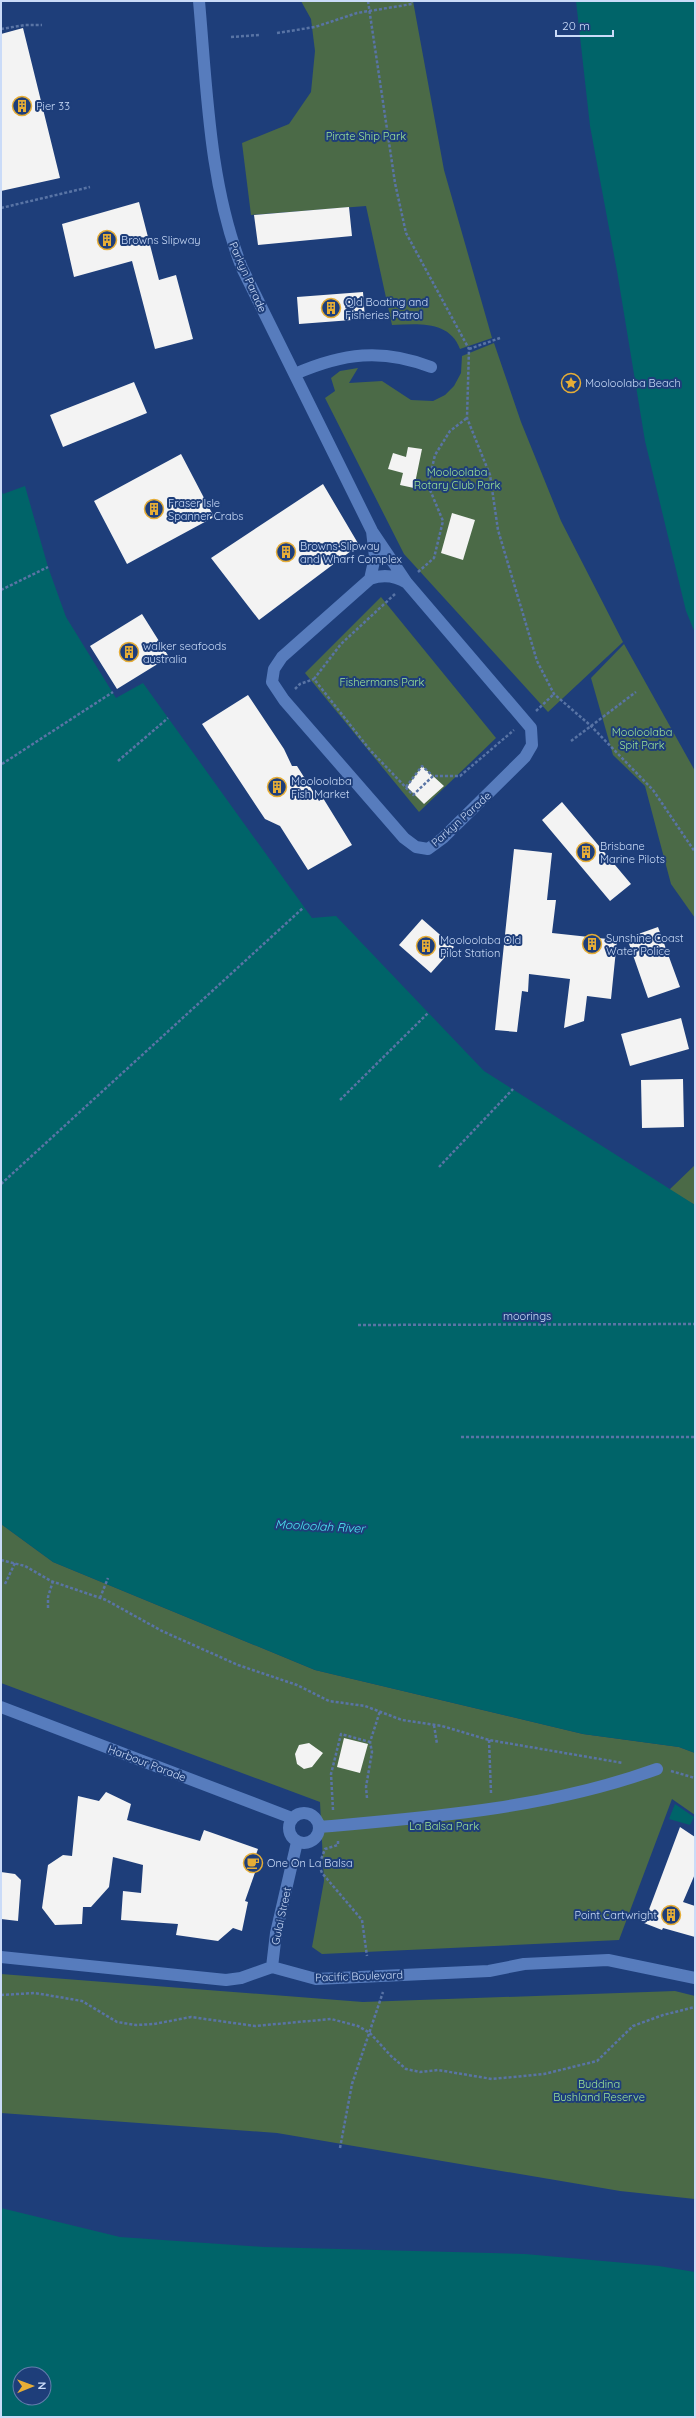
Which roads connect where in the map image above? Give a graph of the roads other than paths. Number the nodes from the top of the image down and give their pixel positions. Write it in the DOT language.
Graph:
graph roads {
  1 [pos="199,1"];
  2 [pos="431,367"];
  3 [pos="295,374"];
  4 [pos="372,531"];
  5 [pos="370,579"];
  6 [pos="407,583"];
  7 [pos="1,1707"];
  8 [pos="657,1769"];
  9 [pos="292,1818"];
  10 [pos="320,1827"];
  11 [pos="297,1842"];
  12 [pos="1,1957"];
  13 [pos="272,1967"];
  14 [pos="695,1978"];
  1 -- 3 [label="street, Parkyn Parade"];
  2 -- 3 [label="street"];
  3 -- 4 [label="street, Parkyn Parade"];
  4 -- 5 [label="street, Parkyn Parade"];
  4 -- 6 [label="street, Parkyn Parade"];
  5 -- 6 [label="street"];
  5 -- 6 [label="street, Parkyn Parade"];
  7 -- 9 [label="street, Harbour Parade"];
  8 -- 10 [label="street"];
  9 -- 10 [label="street"];
  9 -- 11 [label="street"];
  10 -- 11 [label="street"];
  11 -- 13 [label="street, Gulai Street"];
  12 -- 13 [label="street"];
  13 -- 14 [label="street, Pacific Boulevard"];
}
